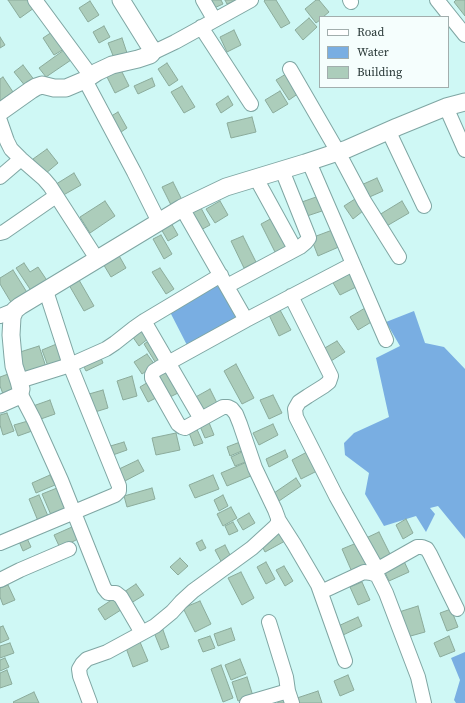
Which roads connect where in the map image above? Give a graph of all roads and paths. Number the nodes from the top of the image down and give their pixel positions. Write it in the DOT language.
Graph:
graph roads {
  1 [pos="35,0"];
  2 [pos="121,0"];
  3 [pos="203,0"];
  4 [pos="437,0"];
  5 [pos="247,1"];
  6 [pos="214,19"];
  7 [pos="201,27"];
  8 [pos="465,35"];
  9 [pos="152,53"];
  10 [pos="290,69"];
  11 [pos="88,78"];
  12 [pos="465,102"];
  13 [pos="251,104"];
  14 [pos="446,107"];
  15 [pos="0,112"];
  16 [pos="0,121"];
  17 [pos="388,130"];
  18 [pos="465,150"];
  19 [pos="338,152"];
  20 [pos="20,159"];
  21 [pos="309,162"];
  22 [pos="282,170"];
  23 [pos="0,177"];
  24 [pos="256,178"];
  25 [pos="56,196"];
  26 [pos="424,206"];
  27 [pos="182,208"];
  28 [pos="159,222"];
  29 [pos="0,233"];
  30 [pos="295,249"];
  31 [pos="399,256"];
  32 [pos="97,259"];
  33 [pos="353,264"];
  34 [pos="224,281"];
  35 [pos="46,291"];
  36 [pos="291,296"];
  37 [pos="8,313"];
  38 [pos="246,320"];
  39 [pos="144,321"];
  40 [pos="5,337"];
  41 [pos="386,340"];
  42 [pos="168,362"];
  43 [pos="70,365"];
  44 [pos="20,387"];
  45 [pos="0,404"];
  46 [pos="201,419"];
  47 [pos="74,512"];
  48 [pos="278,519"];
  49 [pos="0,543"];
  50 [pos="69,549"];
  51 [pos="374,571"];
  52 [pos="0,580"];
  53 [pos="321,592"];
  54 [pos="457,609"];
  55 [pos="269,622"];
  56 [pos="142,633"];
  57 [pos="345,661"];
  58 [pos="290,697"];
  59 [pos="90,703"];
  60 [pos="247,703"];
  61 [pos="424,703"];
  1 -- 11 [label="street"];
  2 -- 9 [label="street"];
  3 -- 6 [label="street"];
  4 -- 8 [label="street"];
  5 -- 6 [label="street"];
  6 -- 7 [label="street"];
  7 -- 9 [label="street"];
  7 -- 13 [label="street"];
  9 -- 11 [label="street"];
  10 -- 19 [label="street"];
  11 -- 15 [label="street"];
  11 -- 28 [label="street"];
  12 -- 14 [label="street"];
  14 -- 17 [label="street"];
  14 -- 18 [label="street"];
  16 -- 20 [label="street"];
  17 -- 19 [label="street"];
  17 -- 26 [label="street"];
  19 -- 21 [label="street"];
  19 -- 31 [label="street"];
  20 -- 23 [label="street"];
  20 -- 25 [label="street"];
  21 -- 22 [label="street"];
  21 -- 33 [label="street"];
  22 -- 24 [label="street"];
  22 -- 30 [label="street"];
  24 -- 27 [label="street"];
  24 -- 30 [label="street"];
  25 -- 29 [label="street"];
  25 -- 32 [label="street"];
  27 -- 28 [label="street"];
  27 -- 34 [label="street"];
  28 -- 32 [label="street"];
  30 -- 34 [label="street"];
  32 -- 35 [label="street"];
  33 -- 36 [label="street"];
  33 -- 41 [label="street"];
  34 -- 38 [label="street"];
  34 -- 39 [label="street"];
  35 -- 37 [label="street"];
  35 -- 43 [label="street"];
  36 -- 38 [label="street"];
  36 -- 51 [label="street"];
  37 -- 40 [label="street"];
  38 -- 42 [label="street"];
  39 -- 42 [label="street"];
  39 -- 43 [label="street"];
  40 -- 44 [label="street"];
  42 -- 46 [label="street"];
  42 -- 46 [label="street"];
  43 -- 44 [label="street"];
  43 -- 47 [label="street"];
  44 -- 45 [label="street"];
  44 -- 47 [label="street"];
  46 -- 48 [label="street"];
  47 -- 49 [label="street"];
  47 -- 56 [label="street"];
  48 -- 53 [label="street"];
  48 -- 56 [label="street"];
  50 -- 52 [label="street"];
  51 -- 53 [label="street"];
  51 -- 54 [label="street"];
  51 -- 61 [label="street"];
  53 -- 57 [label="street"];
  55 -- 58 [label="street"];
  56 -- 59 [label="street"];
  58 -- 60 [label="street"];
}
